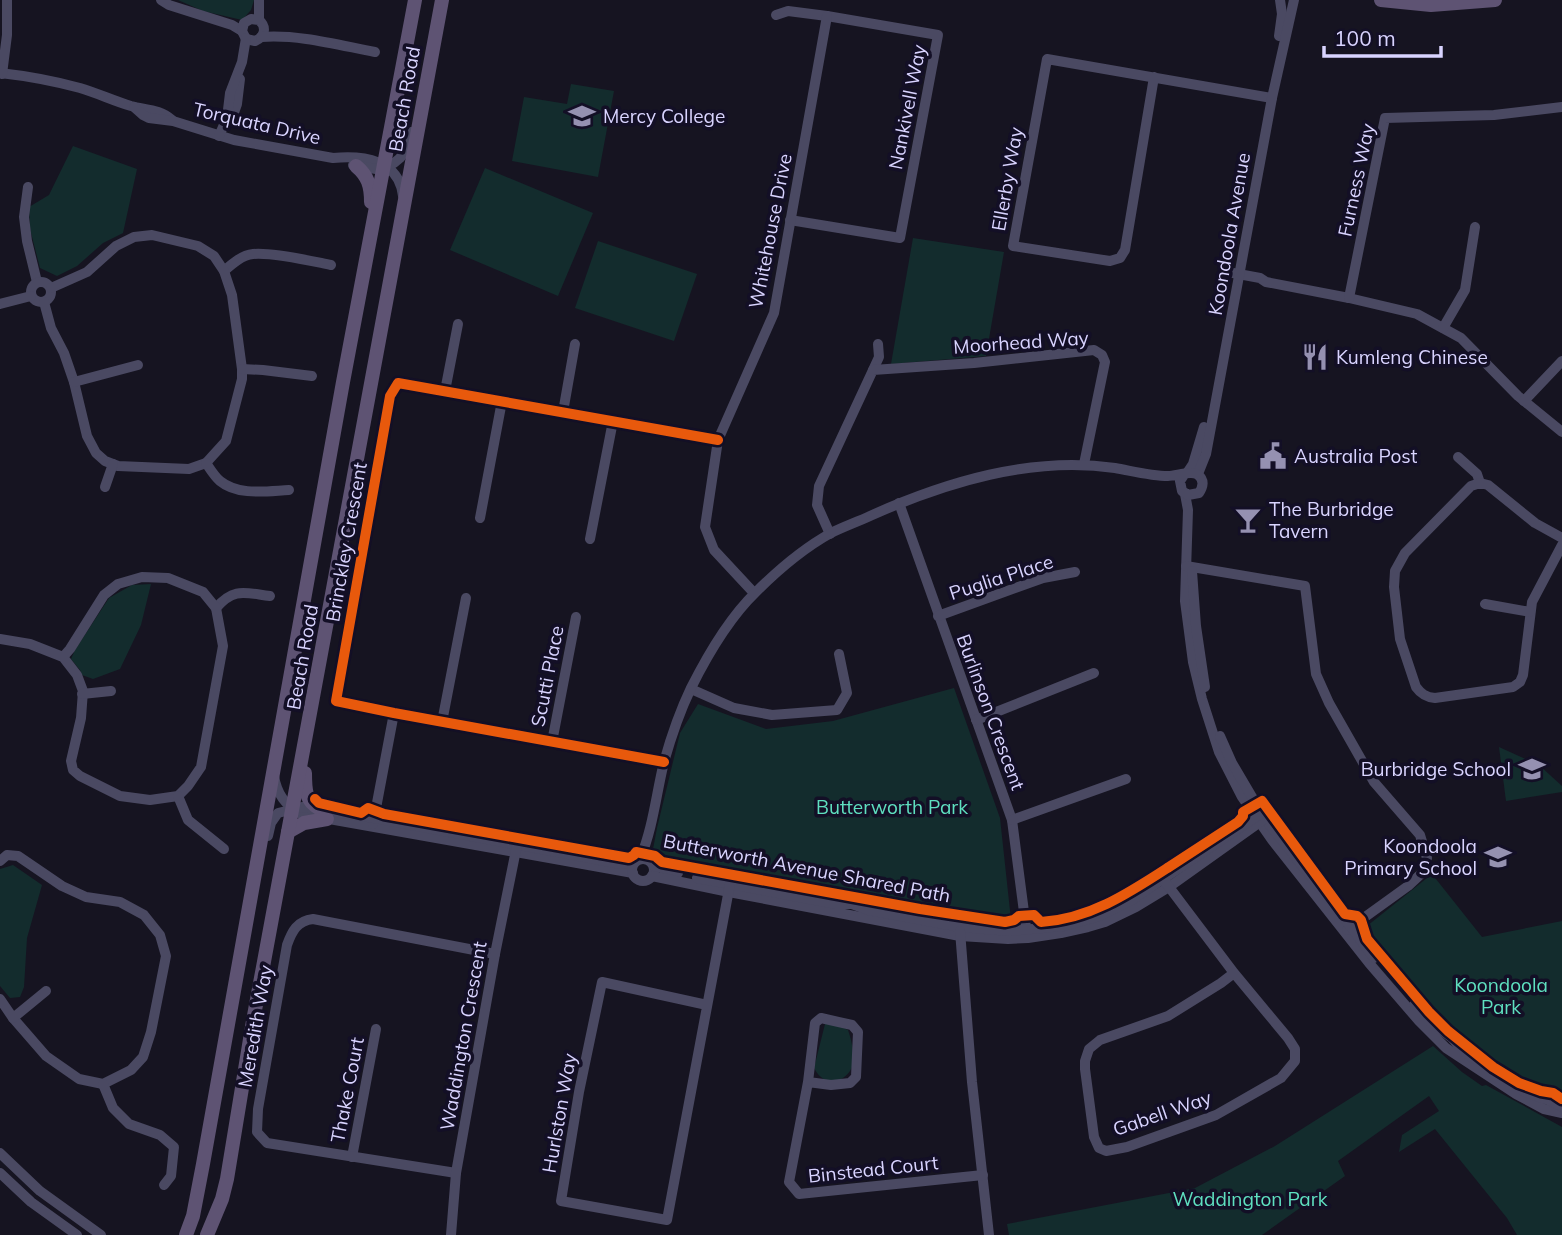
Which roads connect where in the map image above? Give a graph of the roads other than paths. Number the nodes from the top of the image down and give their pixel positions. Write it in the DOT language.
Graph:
graph roads {
  1 [pos="161,0"];
  2 [pos="415,0"];
  3 [pos="442,0"];
  4 [pos="1280,0"];
  5 [pos="1294,0"];
  6 [pos="1381,0"];
  7 [pos="1495,0"];
  8 [pos="258,3"];
  9 [pos="7,4"];
  10 [pos="776,15"];
  11 [pos="827,16"];
  12 [pos="0,25"];
  13 [pos="250,29"];
  14 [pos="375,52"];
  15 [pos="1,74"];
  16 [pos="1154,77"];
  17 [pos="428,80"];
  18 [pos="1269,97"];
  19 [pos="1562,107"];
  20 [pos="223,137"];
  21 [pos="333,158"];
  22 [pos="383,165"];
  23 [pos="356,166"];
  24 [pos="28,187"];
  25 [pos="404,205"];
  26 [pos="790,220"];
  27 [pos="1475,227"];
  28 [pos="368,245"];
  29 [pos="331,265"];
  30 [pos="224,271"];
  31 [pos="1235,276"];
  32 [pos="37,282"];
  33 [pos="51,288"];
  34 [pos="32,296"];
  35 [pos="1349,298"];
  36 [pos="44,302"];
  37 [pos="0,304"];
  38 [pos="458,324"];
  39 [pos="1443,328"];
  40 [pos="575,344"];
  41 [pos="878,344"];
  42 [pos="1562,361"];
  43 [pos="138,365"];
  44 [pos="242,369"];
  45 [pos="873,370"];
  46 [pos="312,376"];
  47 [pos="74,382"];
  48 [pos="445,391"];
  49 [pos="502,401"];
  50 [pos="1524,401"];
  51 [pos="563,412"];
  52 [pos="613,421"];
  53 [pos="1562,432"];
  54 [pos="718,440"];
  55 [pos="1458,457"];
  56 [pos="206,463"];
  57 [pos="113,464"];
  58 [pos="1084,464"];
  59 [pos="1188,483"];
  60 [pos="1480,483"];
  61 [pos="105,487"];
  62 [pos="289,490"];
  63 [pos="899,503"];
  64 [pos="480,518"];
  65 [pos="318,527"];
  66 [pos="345,528"];
  67 [pos="830,534"];
  68 [pos="1562,538"];
  69 [pos="590,539"];
  70 [pos="1562,545"];
  71 [pos="1188,566"];
  72 [pos="1075,572"];
  73 [pos="754,593"];
  74 [pos="270,596"];
  75 [pos="466,598"];
  76 [pos="1485,604"];
  77 [pos="216,608"];
  78 [pos="1530,612"];
  79 [pos="576,617"];
  80 [pos="938,617"];
  81 [pos="0,639"];
  82 [pos="838,654"];
  83 [pos="63,657"];
  84 [pos="1094,673"];
  85 [pos="691,689"];
  86 [pos="111,691"];
  87 [pos="82,694"];
  88 [pos="394,713"];
  89 [pos="976,720"];
  90 [pos="442,722"];
  91 [pos="552,743"];
  92 [pos="304,751"];
  93 [pos="664,762"];
  94 [pos="274,773"];
  95 [pos="1126,779"];
  96 [pos="178,796"];
  97 [pos="293,810"];
  98 [pos="324,814"];
  99 [pos="1260,817"];
  100 [pos="1012,820"];
  101 [pos="373,822"];
  102 [pos="288,832"];
  103 [pos="224,849"];
  104 [pos="516,849"];
  105 [pos="0,861"];
  106 [pos="644,866"];
  107 [pos="257,868"];
  108 [pos="1166,883"];
  109 [pos="729,888"];
  110 [pos="1348,929"];
  111 [pos="960,931"];
  112 [pos="1027,934"];
  113 [pos="495,954"];
  114 [pos="1234,973"];
  115 [pos="46,991"];
  116 [pos="0,999"];
  117 [pos="707,1005"];
  118 [pos="13,1017"];
  119 [pos="376,1029"];
  120 [pos="808,1082"];
  121 [pos="103,1084"];
  122 [pos="1562,1107"];
  123 [pos="1562,1113"];
  124 [pos="0,1153"];
  125 [pos="352,1157"];
  126 [pos="0,1173"];
  127 [pos="456,1173"];
  128 [pos="983,1175"];
  129 [pos="164,1185"];
  130 [pos="70,1213"];
  131 [pos="77,1235"];
  132 [pos="87,1235"];
  133 [pos="101,1235"];
  134 [pos="186,1235"];
  135 [pos="207,1235"];
  136 [pos="451,1235"];
  137 [pos="989,1235"];
  1 -- 13 [label="street"];
  2 -- 22 [label="main road, Beach Road"];
  3 -- 17 [label="main road, Beach Road"];
  4 -- 18 [label="street, Koondoola Avenue"];
  5 -- 18 [label="street, Koondoola Avenue"];
  6 -- 7 [label="main road"];
  8 -- 13 [label="street"];
  9 -- 12 [label="street"];
  9 -- 15 [label="street"];
  10 -- 11 [label="street, Nankivell Way"];
  11 -- 26 [label="street, Whitehouse Drive"];
  11 -- 26 [label="street, Nankivell Way"];
  13 -- 14 [label="street"];
  13 -- 20 [label="street"];
  15 -- 20 [label="street, Torquata Drive"];
  16 -- 16 [label="street, Ellerby Way"];
  16 -- 18 [label="street, Ellerby Way"];
  17 -- 22 [label="street"];
  17 -- 25 [label="main road, Beach Road"];
  18 -- 31 [label="street, Koondoola Avenue"];
  19 -- 35 [label="street, Furness Way"];
  20 -- 21 [label="street, Torquata Drive"];
  21 -- 22 [label="street, Torquata Drive"];
  21 -- 23 [label="street, Torquata Drive"];
  22 -- 23 [label="street, Torquata Drive"];
  22 -- 25 [label="street"];
  22 -- 28 [label="main road, Beach Road"];
  23 -- 28 [label="main road"];
  24 -- 32 [label="street"];
  25 -- 66 [label="main road, Beach Road"];
  26 -- 54 [label="street, Whitehouse Drive"];
  27 -- 39 [label="street"];
  28 -- 65 [label="main road, Beach Road"];
  29 -- 30 [label="street"];
  30 -- 33 [label="street"];
  30 -- 44 [label="street"];
  31 -- 35 [label="street"];
  31 -- 59 [label="street, Koondoola Avenue"];
  32 -- 33 [label="street"];
  32 -- 34 [label="street"];
  33 -- 36 [label="street"];
  34 -- 36 [label="street"];
  34 -- 37 [label="street"];
  35 -- 39 [label="street"];
  36 -- 47 [label="street"];
  38 -- 48 [label="street"];
  39 -- 50 [label="street"];
  40 -- 51 [label="street"];
  41 -- 45 [label="street"];
  42 -- 50 [label="street"];
  43 -- 47 [label="street"];
  44 -- 46 [label="street"];
  44 -- 56 [label="street"];
  45 -- 58 [label="street, Moorhead Way"];
  45 -- 67 [label="street"];
  47 -- 57 [label="street"];
  48 -- 49 [label="street, Brinckley Crescent"];
  48 -- 88 [label="street, Brinckley Crescent"];
  49 -- 51 [label="street, Brinckley Crescent"];
  49 -- 64 [label="street"];
  50 -- 53 [label="street"];
  51 -- 52 [label="street, Brinckley Crescent"];
  52 -- 54 [label="street, Brinckley Crescent"];
  52 -- 69 [label="street"];
  54 -- 73 [label="street, Whitehouse Drive"];
  55 -- 60 [label="street"];
  56 -- 57 [label="street"];
  56 -- 62 [label="street"];
  57 -- 61 [label="street"];
  58 -- 59 [label="street"];
  58 -- 63 [label="street"];
  59 -- 71 [label="street, Koondoola Avenue"];
  60 -- 68 [label="street"];
  60 -- 78 [label="street"];
  63 -- 67 [label="street"];
  63 -- 80 [label="street, Burlinson Crescent"];
  65 -- 66 [label="main road"];
  65 -- 94 [label="main road, Beach Road"];
  66 -- 92 [label="main road, Beach Road"];
  67 -- 73 [label="street"];
  70 -- 78 [label="street"];
  71 -- 99 [label="street, Koondoola Avenue"];
  71 -- 110 [label="street"];
  72 -- 80 [label="street, Puglia Place"];
  73 -- 85 [label="street"];
  74 -- 77 [label="street"];
  75 -- 90 [label="street"];
  76 -- 78 [label="street"];
  77 -- 83 [label="street"];
  77 -- 96 [label="street"];
  79 -- 91 [label="street, Scutti Place"];
  80 -- 89 [label="street, Burlinson Crescent"];
  81 -- 83 [label="street"];
  82 -- 85 [label="street"];
  83 -- 87 [label="street"];
  84 -- 89 [label="street"];
  85 -- 93 [label="street"];
  86 -- 87 [label="street"];
  87 -- 96 [label="street"];
  88 -- 90 [label="street, Brinckley Crescent"];
  88 -- 101 [label="street"];
  89 -- 100 [label="street, Burlinson Crescent"];
  90 -- 91 [label="street, Brinckley Crescent"];
  91 -- 93 [label="street, Brinckley Crescent"];
  92 -- 97 [label="main road, Beach Road"];
  92 -- 98 [label="main road"];
  93 -- 106 [label="street"];
  94 -- 97 [label="street"];
  94 -- 107 [label="main road, Beach Road"];
  95 -- 100 [label="street"];
  96 -- 103 [label="street"];
  97 -- 98 [label="street"];
  97 -- 102 [label="main road, Beach Road"];
  97 -- 107 [label="street"];
  98 -- 101 [label="street"];
  98 -- 102 [label="main road"];
  99 -- 108 [label="street"];
  99 -- 110 [label="street, Koondoola Avenue"];
  100 -- 112 [label="street, Burlinson Crescent"];
  101 -- 104 [label="street"];
  102 -- 135 [label="main road, Beach Road"];
  104 -- 106 [label="street"];
  104 -- 113 [label="street, Waddington Crescent"];
  105 -- 121 [label="street"];
  106 -- 109 [label="street"];
  107 -- 134 [label="main road, Beach Road"];
  108 -- 112 [label="street"];
  108 -- 114 [label="street, Gabell Way"];
  109 -- 111 [label="street"];
  109 -- 117 [label="street, Hurlston Way"];
  110 -- 122 [label="street, Koondoola Avenue"];
  110 -- 123 [label="street, Koondoola Avenue"];
  111 -- 112 [label="street"];
  111 -- 128 [label="street"];
  113 -- 125 [label="street, Meredith Way"];
  113 -- 127 [label="street, Waddington Crescent"];
  114 -- 114 [label="street, Gabell Way"];
  115 -- 118 [label="street"];
  116 -- 118 [label="street"];
  117 -- 117 [label="street, Hurlston Way"];
  118 -- 121 [label="street"];
  119 -- 125 [label="street, Thake Court"];
  120 -- 120 [label="street, Binstead Court"];
  120 -- 128 [label="street, Binstead Court"];
  121 -- 129 [label="street"];
  124 -- 130 [label="street"];
  125 -- 127 [label="street, Meredith Way"];
  126 -- 131 [label="street"];
  127 -- 136 [label="street, Waddington Crescent"];
  128 -- 137 [label="street"];
  130 -- 132 [label="street"];
  130 -- 133 [label="street"];
}
